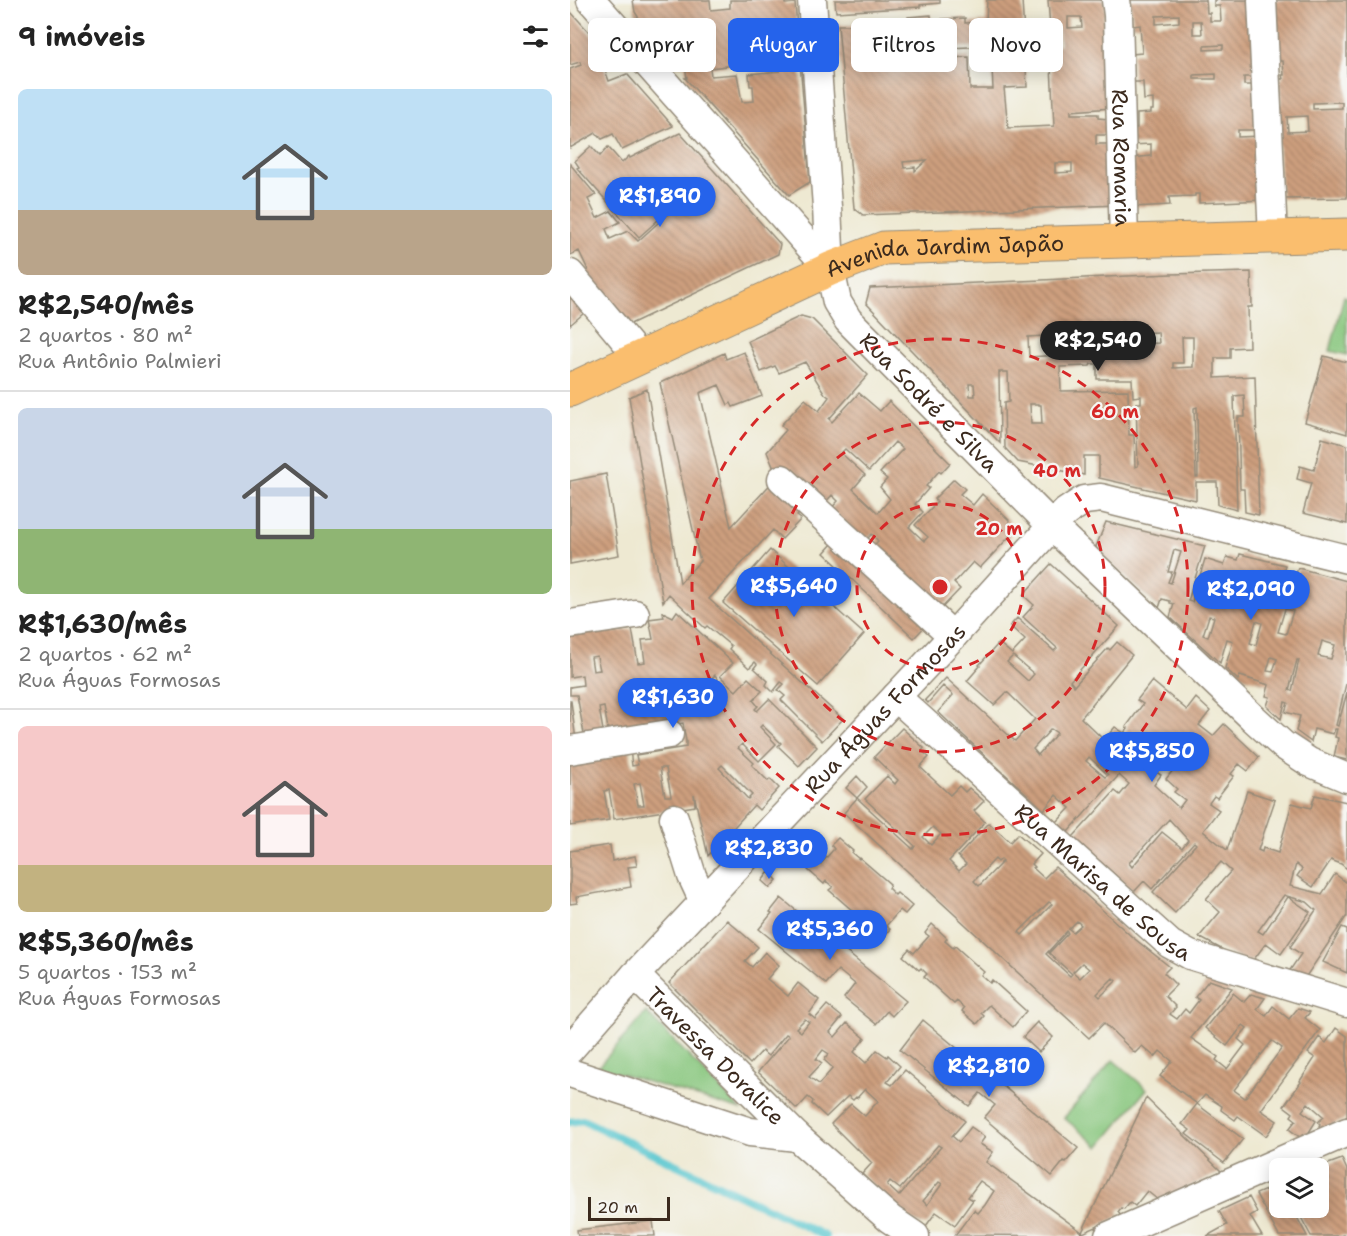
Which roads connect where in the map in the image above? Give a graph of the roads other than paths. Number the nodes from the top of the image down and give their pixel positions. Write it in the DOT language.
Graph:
graph roads {
  1 [pos="591,0"];
  2 [pos="812,0"];
  3 [pos="1116,0"];
  4 [pos="1262,0"];
  5 [pos="827,207"];
  6 [pos="792,225"];
  7 [pos="1347,236"];
  8 [pos="1273,237"];
  9 [pos="1124,242"];
  10 [pos="830,269"];
  11 [pos="570,274"];
  12 [pos="640,358"];
  13 [pos="570,390"];
  14 [pos="782,479"];
  15 [pos="1052,525"];
  16 [pos="1347,559"];
  17 [pos="634,614"];
  18 [pos="570,624"];
  19 [pos="953,636"];
  20 [pos="896,697"];
  21 [pos="669,734"];
  22 [pos="570,750"];
  23 [pos="1347,778"];
  24 [pos="674,818"];
  25 [pos="704,902"];
  26 [pos="635,975"];
  27 [pos="1347,1003"];
  28 [pos="570,1049"];
  29 [pos="570,1073"];
  30 [pos="1347,1132"];
  31 [pos="797,1137"];
  32 [pos="915,1236"];
  33 [pos="1109,1236"];
  1 -- 6 [label="street"];
  2 -- 5 [label="street, Rua Sodré e Silva"];
  3 -- 9 [label="street, Rua Romaria"];
  4 -- 8 [label="street"];
  5 -- 6 [label="street"];
  5 -- 10 [label="street, Rua Sodré e Silva"];
  6 -- 10 [label="street"];
  7 -- 8 [label="main road, Avenida Jardim Japão"];
  8 -- 9 [label="main road, Avenida Jardim Japão"];
  9 -- 10 [label="main road, Avenida Jardim Japão"];
  10 -- 12 [label="main road, Avenida Jardim Japão"];
  10 -- 15 [label="street, Rua Sodré e Silva"];
  11 -- 12 [label="street"];
  12 -- 13 [label="main road, Avenida Jardim Japão"];
  14 -- 19 [label="street"];
  15 -- 16 [label="street, Rua Águas Formosas"];
  15 -- 19 [label="street, Rua Águas Formosas"];
  15 -- 23 [label="street, Rua Sodré e Silva"];
  17 -- 18 [label="street"];
  19 -- 20 [label="street, Rua Águas Formosas"];
  20 -- 25 [label="street, Rua Águas Formosas"];
  20 -- 27 [label="street, Rua Marisa de Sousa"];
  21 -- 22 [label="street"];
  24 -- 25 [label="street"];
  25 -- 26 [label="street, Rua Águas Formosas"];
  26 -- 28 [label="street, Rua Águas Formosas"];
  26 -- 31 [label="street, Travessa Doralice"];
  29 -- 31 [label="street, Travessa Doralice"];
  30 -- 33 [label="street"];
  31 -- 32 [label="street, Travessa Doralice"];
}
